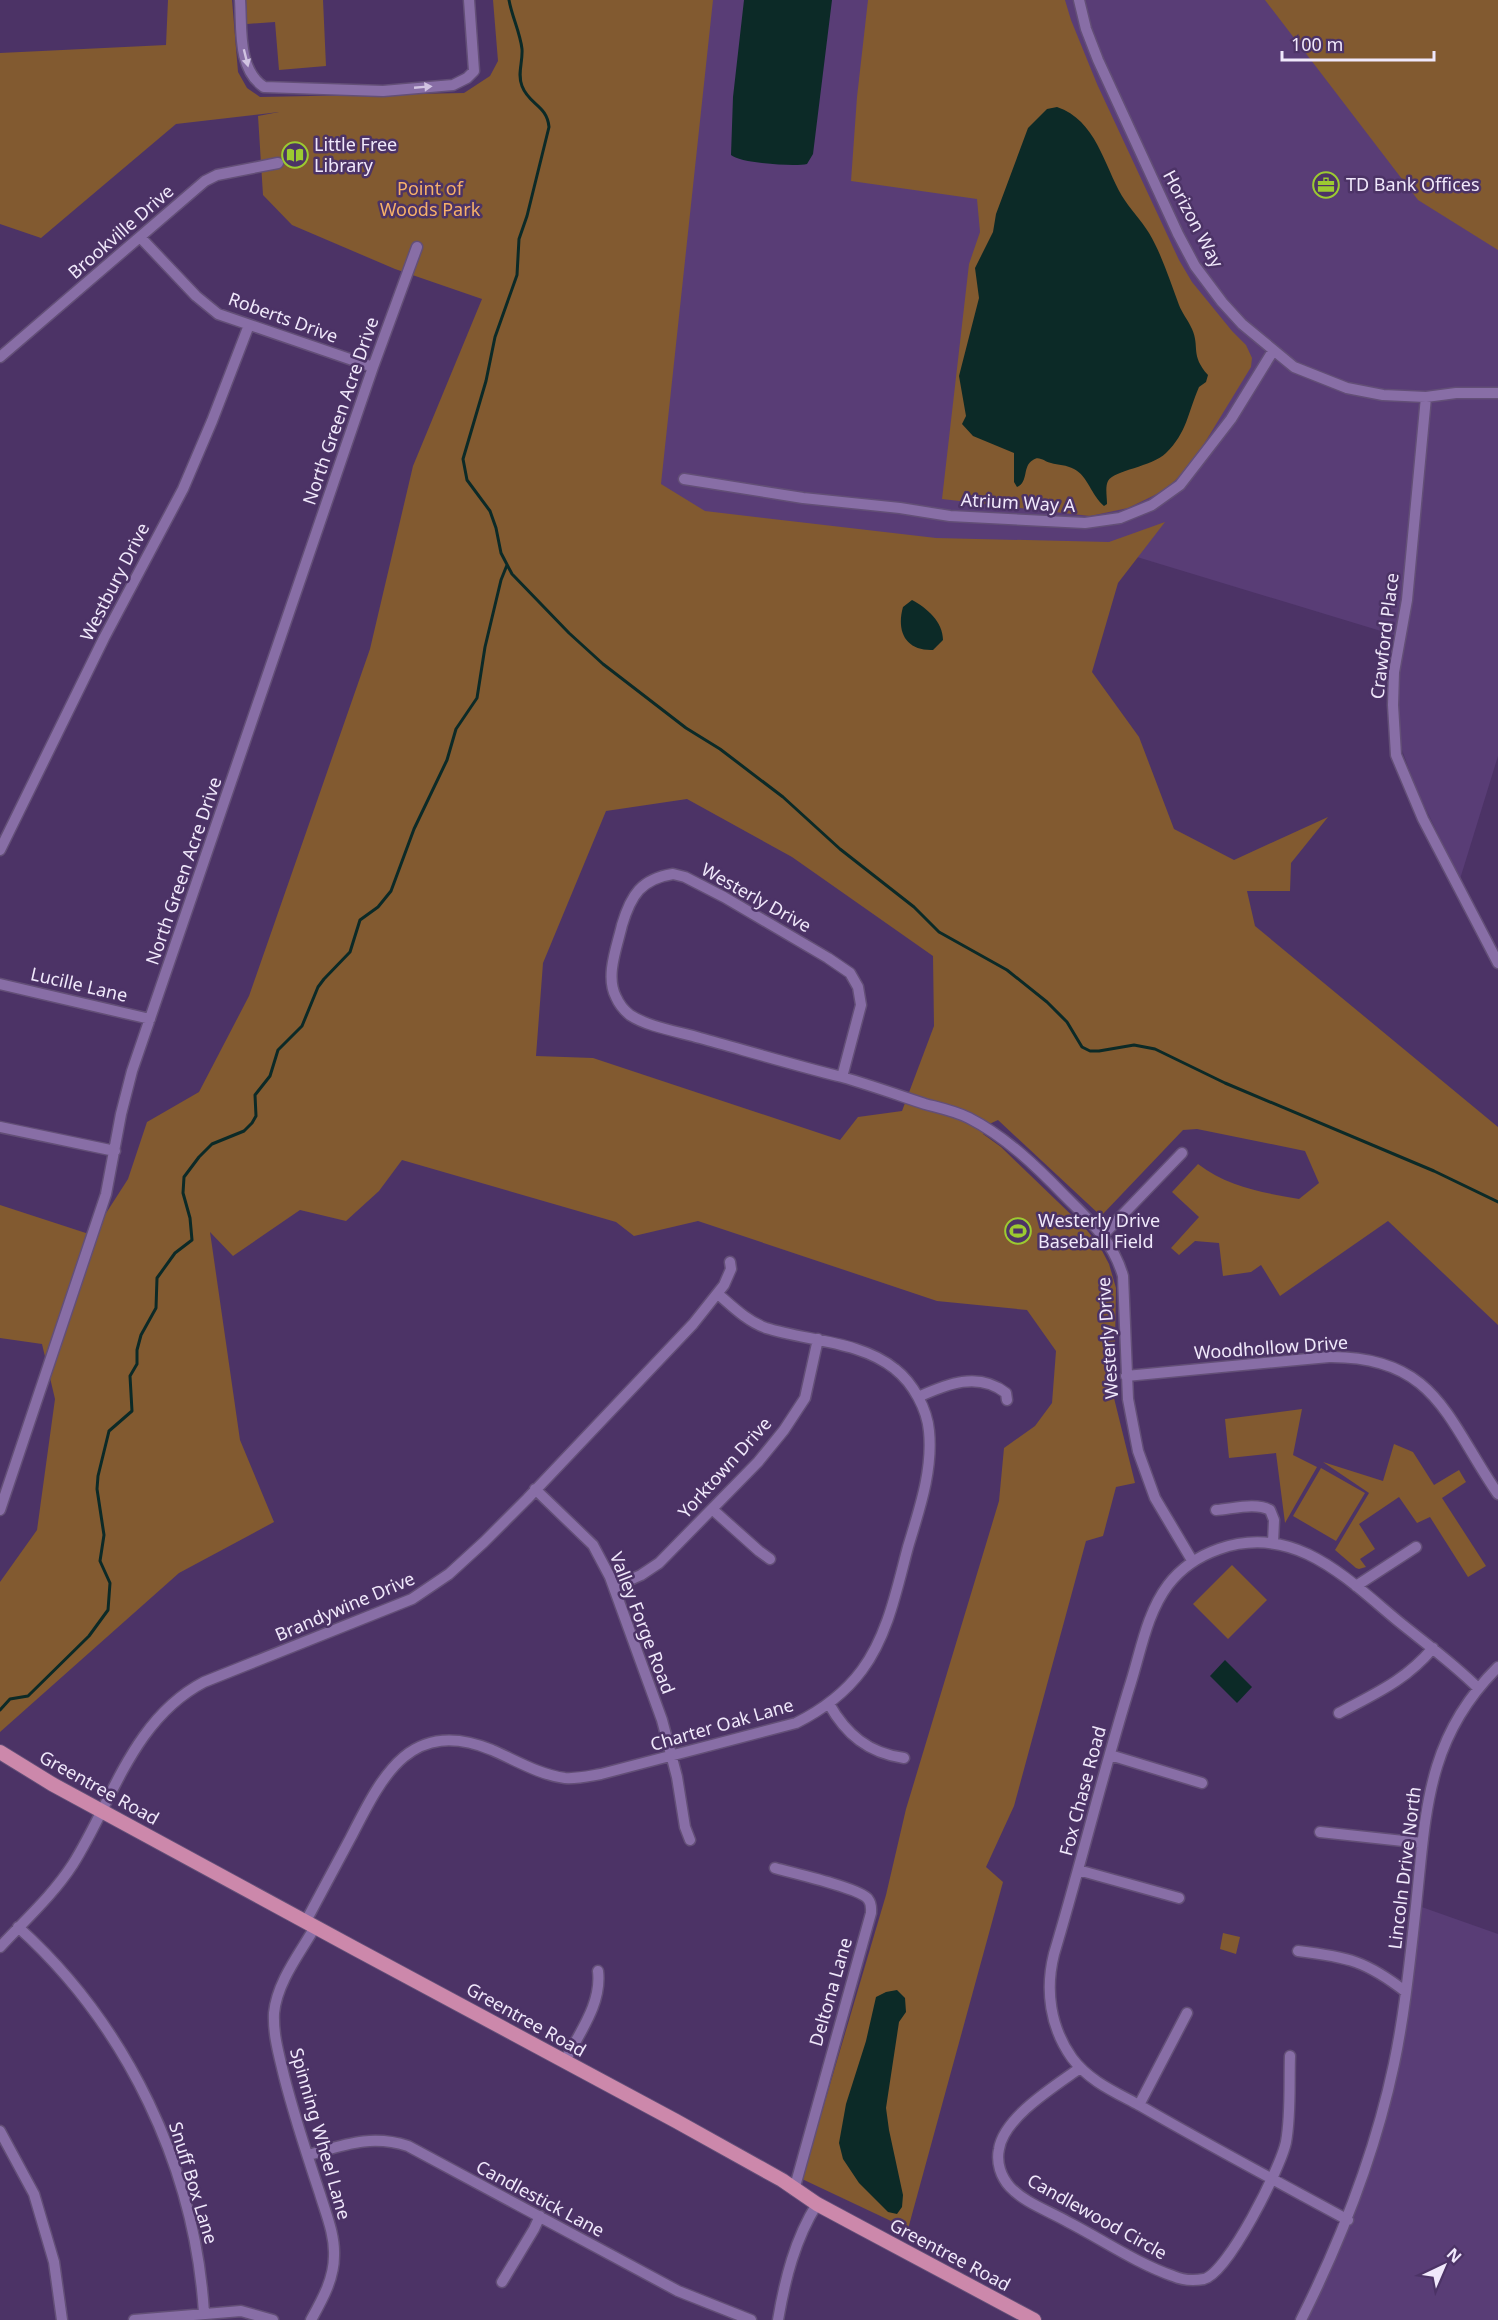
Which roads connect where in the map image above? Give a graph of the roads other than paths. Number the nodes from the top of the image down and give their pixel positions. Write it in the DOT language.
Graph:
graph roads {
  1 [pos="240,0"];
  2 [pos="469,0"];
  3 [pos="1079,0"];
  4 [pos="278,163"];
  5 [pos="140,237"];
  6 [pos="417,247"];
  7 [pos="249,325"];
  8 [pos="1273,351"];
  9 [pos="0,357"];
  10 [pos="373,368"];
  11 [pos="1498,393"];
  12 [pos="1426,397"];
  13 [pos="684,478"];
  14 [pos="0,850"];
  15 [pos="1498,963"];
  16 [pos="0,984"];
  17 [pos="150,1019"];
  18 [pos="842,1077"];
  19 [pos="0,1127"];
  20 [pos="115,1151"];
  21 [pos="1182,1153"];
  22 [pos="1103,1235"];
  23 [pos="730,1262"];
  24 [pos="718,1294"];
  25 [pos="818,1339"];
  26 [pos="1126,1376"];
  27 [pos="918,1397"];
  28 [pos="1007,1400"];
  29 [pos="535,1489"];
  30 [pos="1498,1494"];
  31 [pos="712,1509"];
  32 [pos="0,1510"];
  33 [pos="1216,1510"];
  34 [pos="1272,1543"];
  35 [pos="1416,1547"];
  36 [pos="770,1559"];
  37 [pos="1193,1562"];
  38 [pos="1356,1586"];
  39 [pos="614,1587"];
  40 [pos="1433,1648"];
  41 [pos="1498,1667"];
  42 [pos="1478,1688"];
  43 [pos="829,1704"];
  44 [pos="1339,1713"];
  45 [pos="0,1752"];
  46 [pos="1110,1755"];
  47 [pos="673,1756"];
  48 [pos="904,1758"];
  49 [pos="1202,1783"];
  50 [pos="102,1810"];
  51 [pos="1320,1832"];
  52 [pos="690,1840"];
  53 [pos="1422,1843"];
  54 [pos="775,1868"];
  55 [pos="1078,1870"];
  56 [pos="1179,1898"];
  57 [pos="310,1924"];
  58 [pos="18,1928"];
  59 [pos="0,1947"];
  60 [pos="1298,1951"];
  61 [pos="598,1971"];
  62 [pos="1406,1992"];
  63 [pos="1187,2013"];
  64 [pos="1290,2056"];
  65 [pos="565,2061"];
  66 [pos="1080,2068"];
  67 [pos="1138,2105"];
  68 [pos="0,2131"];
  69 [pos="308,2155"];
  70 [pos="1272,2179"];
  71 [pos="794,2190"];
  72 [pos="817,2204"];
  73 [pos="540,2216"];
  74 [pos="1347,2220"];
  75 [pos="502,2282"];
  76 [pos="204,2313"];
  77 [pos="62,2320"];
  78 [pos="134,2320"];
  79 [pos="273,2320"];
  80 [pos="312,2320"];
  81 [pos="751,2320"];
  82 [pos="778,2320"];
  83 [pos="1034,2320"];
  84 [pos="1301,2320"];
  1 -- 2 [label="street, one-way"];
  3 -- 8 [label="street, Horizon Way"];
  4 -- 5 [label="street, Brookville Drive"];
  5 -- 7 [label="street, Roberts Drive"];
  5 -- 9 [label="street, Brookville Drive"];
  6 -- 10 [label="street, North Green Acre Drive"];
  7 -- 10 [label="street, Roberts Drive"];
  7 -- 14 [label="street, Westbury Drive"];
  8 -- 12 [label="street, Horizon Way"];
  8 -- 13 [label="street, Atrium Way A"];
  10 -- 17 [label="street, North Green Acre Drive"];
  11 -- 12 [label="street, Horizon Way"];
  12 -- 15 [label="street, Crawford Place"];
  16 -- 17 [label="street, Lucille Lane"];
  17 -- 20 [label="street, North Green Acre Drive"];
  18 -- 18 [label="street, Westerly Drive"];
  18 -- 22 [label="street, Westerly Drive"];
  19 -- 20 [label="street"];
  20 -- 32 [label="street, North Green Acre Drive"];
  21 -- 22 [label="street"];
  22 -- 26 [label="street, Westerly Drive"];
  23 -- 24 [label="street, Brandywine Drive"];
  24 -- 25 [label="street, Charter Oak Lane"];
  24 -- 29 [label="street, Brandywine Drive"];
  25 -- 27 [label="street, Charter Oak Lane"];
  25 -- 31 [label="street, Yorktown Drive"];
  26 -- 30 [label="street, Woodhollow Drive"];
  26 -- 37 [label="street, Westerly Drive"];
  27 -- 28 [label="street"];
  27 -- 43 [label="street, Charter Oak Lane"];
  29 -- 39 [label="street, Valley Forge Road"];
  29 -- 50 [label="street, Brandywine Drive"];
  31 -- 36 [label="street"];
  31 -- 39 [label="street, Yorktown Drive"];
  33 -- 34 [label="street"];
  34 -- 37 [label="street, Fox Chase Road"];
  34 -- 38 [label="street, Fox Chase Road"];
  35 -- 38 [label="street"];
  37 -- 46 [label="street, Fox Chase Road"];
  38 -- 40 [label="street, Fox Chase Road"];
  39 -- 47 [label="street, Valley Forge Road"];
  40 -- 42 [label="street, Fox Chase Road"];
  40 -- 44 [label="street"];
  41 -- 42 [label="street, Lincoln Drive North"];
  42 -- 53 [label="street, Lincoln Drive North"];
  43 -- 47 [label="street, Charter Oak Lane"];
  43 -- 48 [label="street"];
  45 -- 50 [label="main road, Greentree Road"];
  46 -- 49 [label="street"];
  46 -- 55 [label="street, Fox Chase Road"];
  47 -- 52 [label="street, Valley Forge Road"];
  47 -- 57 [label="street, Charter Oak Lane"];
  50 -- 57 [label="main road, Greentree Road"];
  50 -- 58 [label="street, Brandywine Drive"];
  51 -- 53 [label="street"];
  53 -- 62 [label="street, Lincoln Drive North"];
  54 -- 71 [label="street, Deltona Lane"];
  55 -- 56 [label="street"];
  55 -- 66 [label="street, Fox Chase Road"];
  57 -- 65 [label="main road, Greentree Road"];
  57 -- 69 [label="street, Spinning Wheel Lane"];
  58 -- 59 [label="street, Brandywine Drive"];
  58 -- 76 [label="street, Snuff Box Lane"];
  60 -- 62 [label="street"];
  61 -- 65 [label="street"];
  62 -- 74 [label="street, Lincoln Drive North"];
  63 -- 67 [label="street"];
  64 -- 70 [label="street, Candlewood Circle"];
  65 -- 71 [label="main road, Greentree Road"];
  66 -- 67 [label="street, Fox Chase Road"];
  66 -- 70 [label="street, Candlewood Circle"];
  67 -- 70 [label="street, Fox Chase Road"];
  68 -- 77 [label="street"];
  69 -- 73 [label="street, Candlestick Lane"];
  69 -- 80 [label="street, Spinning Wheel Lane"];
  70 -- 74 [label="street, Fox Chase Road"];
  71 -- 72 [label="main road, Greentree Road"];
  72 -- 82 [label="street"];
  72 -- 83 [label="main road, Greentree Road"];
  73 -- 75 [label="street"];
  73 -- 81 [label="street, Candlestick Lane"];
  74 -- 84 [label="street, Lincoln Drive North"];
  76 -- 78 [label="street"];
  76 -- 79 [label="street"];
}
